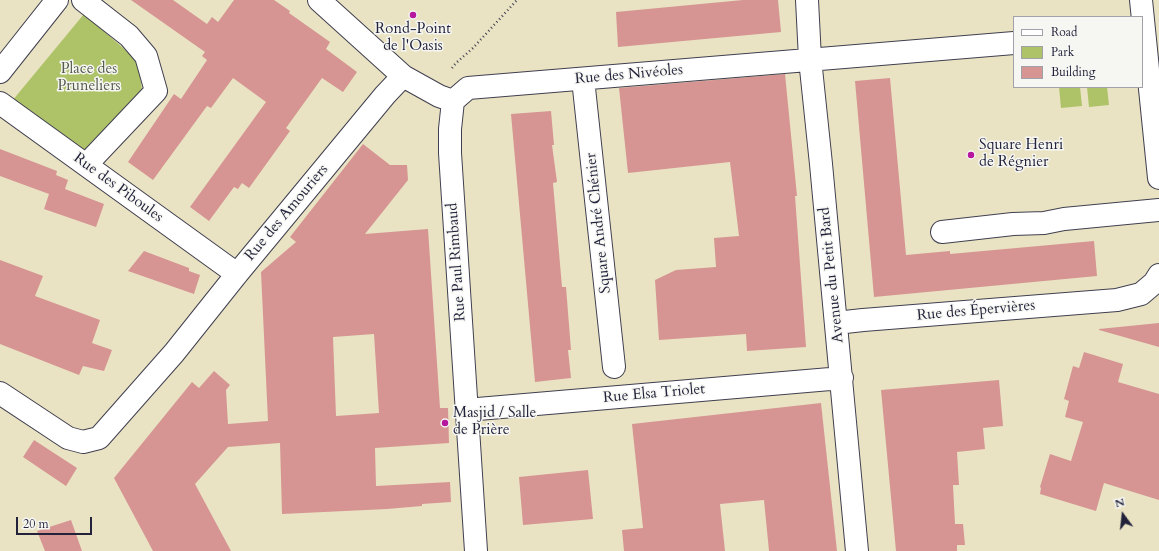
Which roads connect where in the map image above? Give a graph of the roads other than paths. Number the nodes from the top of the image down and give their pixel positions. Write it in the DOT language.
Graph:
graph roads {
  1 [pos="57,0"];
  2 [pos="83,0"];
  3 [pos="319,0"];
  4 [pos="807,0"];
  5 [pos="1141,0"];
  6 [pos="1148,32"];
  7 [pos="1013,43"];
  8 [pos="810,59"];
  9 [pos="0,72"];
  10 [pos="403,76"];
  11 [pos="583,79"];
  12 [pos="453,101"];
  13 [pos="0,103"];
  14 [pos="1155,107"];
  15 [pos="86,165"];
  16 [pos="1159,178"];
  17 [pos="1159,210"];
  18 [pos="942,232"];
  19 [pos="237,274"];
  20 [pos="1159,275"];
  21 [pos="836,323"];
  22 [pos="614,367"];
  23 [pos="842,378"];
  24 [pos="0,393"];
  25 [pos="466,410"];
  26 [pos="476,551"];
  27 [pos="857,551"];
  1 -- 9 [label="street"];
  2 -- 15 [label="street"];
  3 -- 10 [label="street"];
  4 -- 8 [label="street, Avenue du Petit Bard"];
  5 -- 6 [label="street"];
  6 -- 14 [label="street"];
  7 -- 8 [label="street"];
  8 -- 11 [label="street, Rue des Nivéoles"];
  8 -- 21 [label="street, Avenue du Petit Bard"];
  10 -- 12 [label="street"];
  10 -- 19 [label="street, Rue des Amouriers"];
  11 -- 12 [label="street, Rue des Nivéoles"];
  11 -- 22 [label="street, Square André Chénier"];
  12 -- 25 [label="street, Rue Paul Rimbaud"];
  13 -- 15 [label="street, Rue des Piboules"];
  14 -- 16 [label="street"];
  15 -- 19 [label="street, Rue des Piboules"];
  17 -- 18 [label="street"];
  19 -- 24 [label="street, Rue des Amouriers"];
  20 -- 21 [label="street, Rue des Épervières"];
  21 -- 23 [label="street, Avenue du Petit Bard"];
  23 -- 25 [label="street, Rue Elsa Triolet"];
  23 -- 27 [label="street, Avenue du Petit Bard"];
  25 -- 26 [label="street, Rue Paul Rimbaud"];
}
